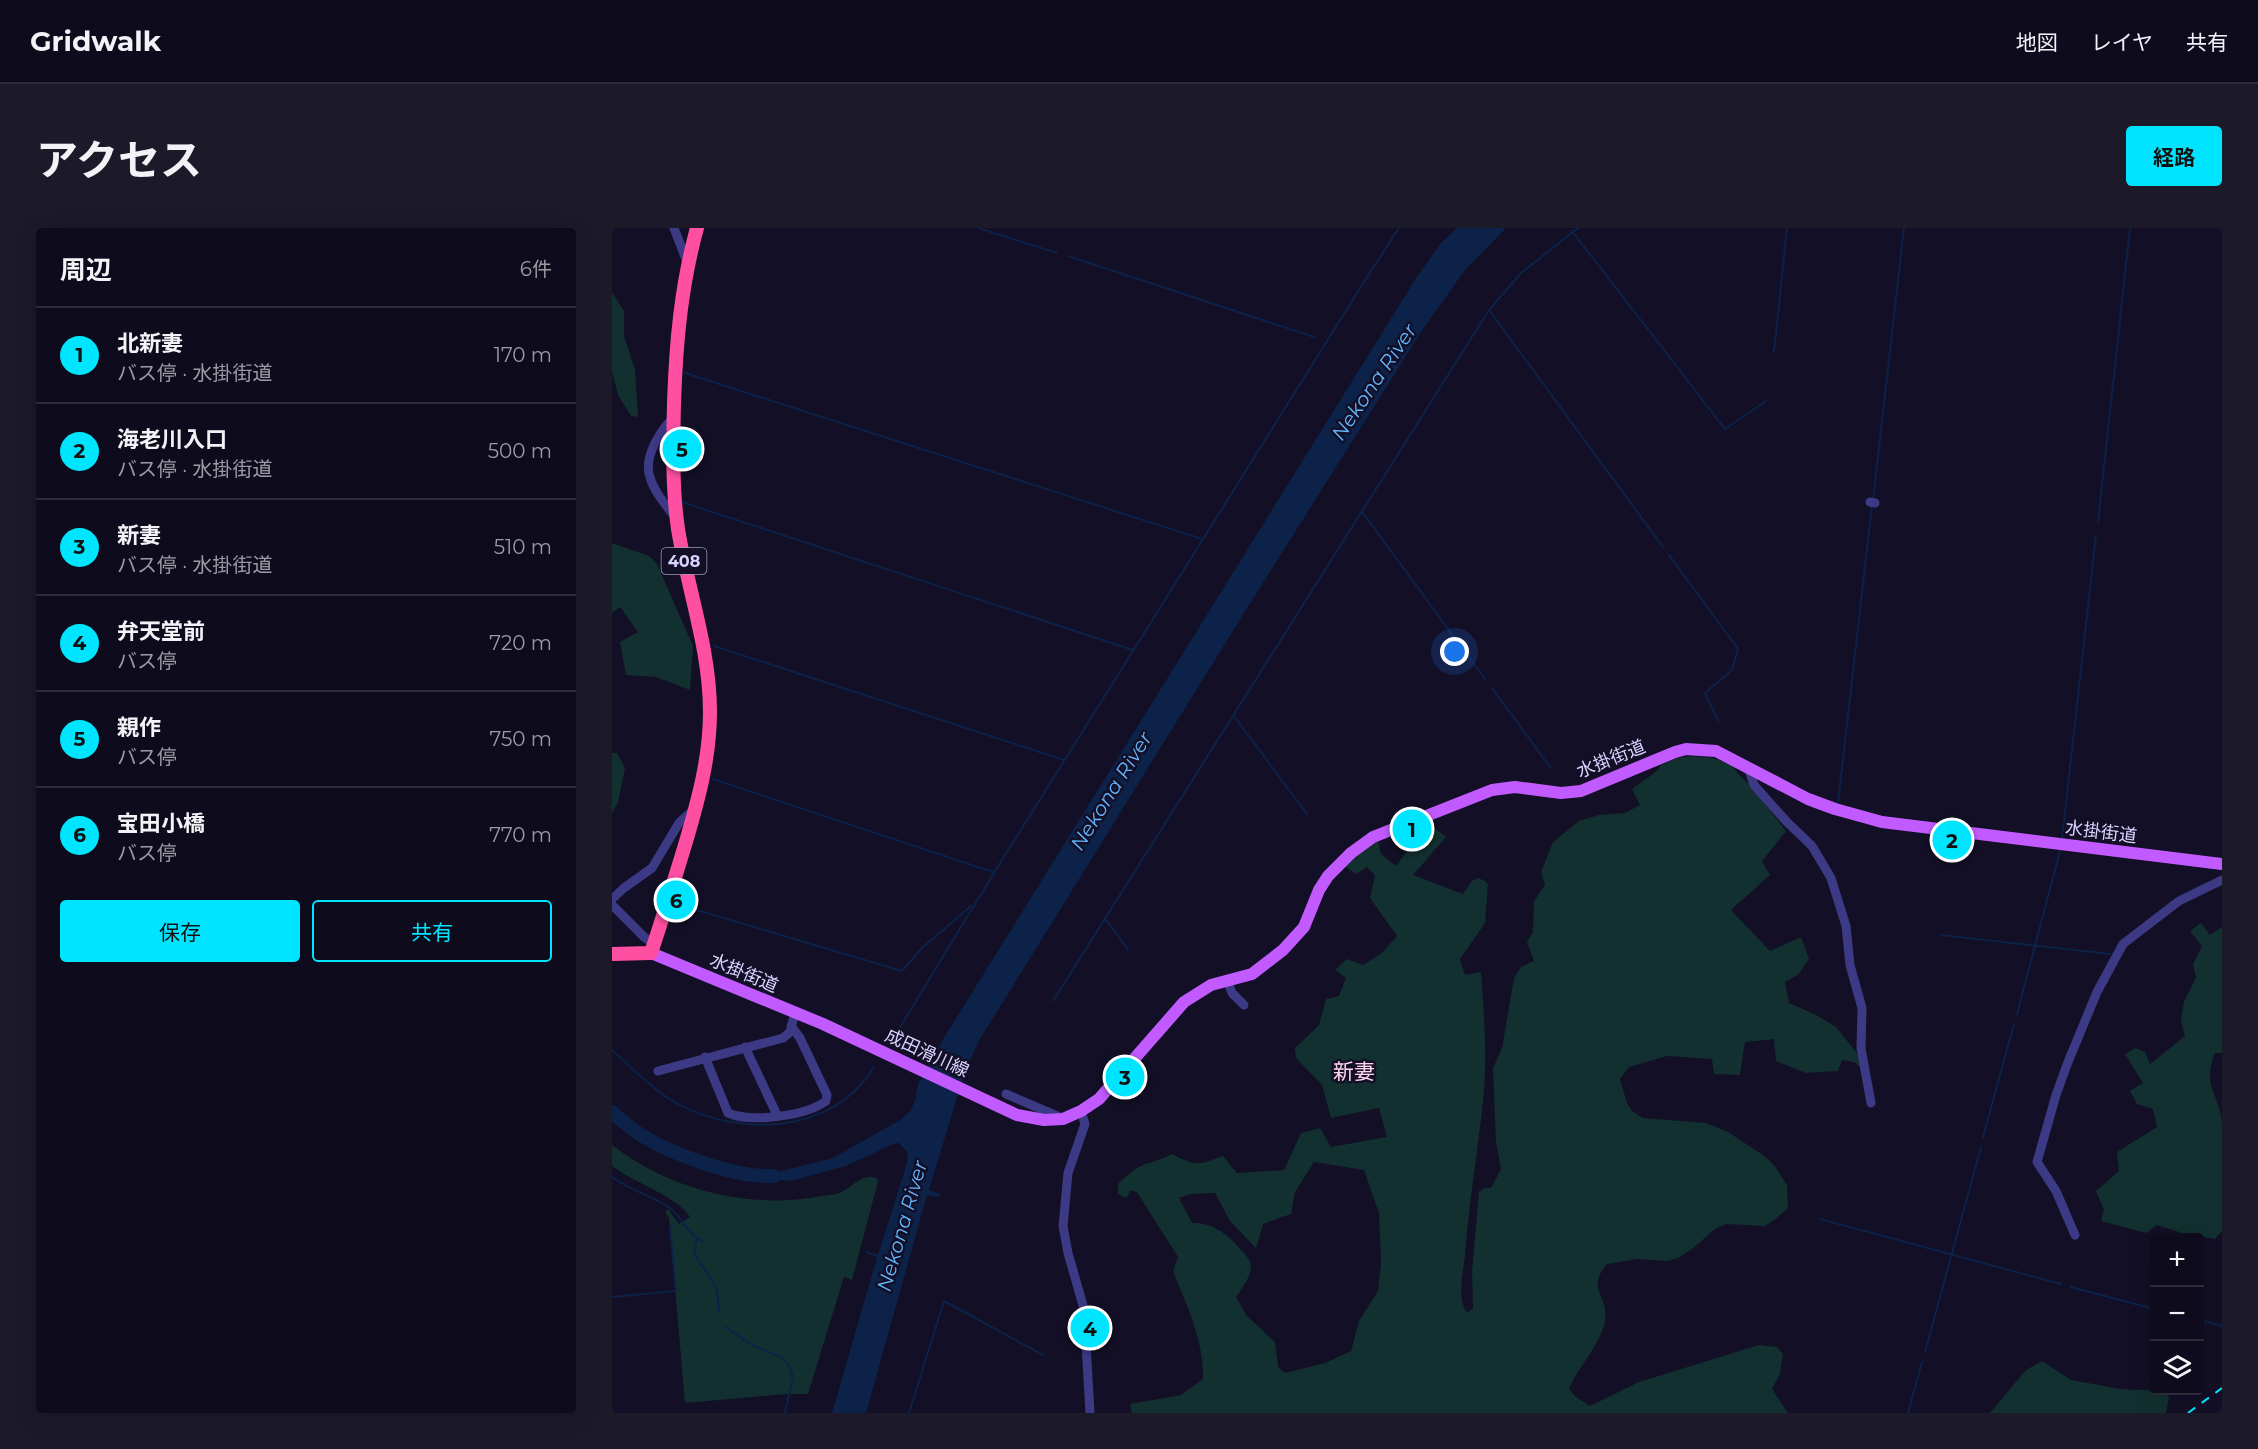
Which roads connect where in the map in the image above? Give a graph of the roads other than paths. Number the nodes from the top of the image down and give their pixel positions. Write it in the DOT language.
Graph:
graph roads {
  1 [pos="674,228"];
  2 [pos="697,228"];
  3 [pos="687,262"];
  4 [pos="673,418"];
  5 [pos="677,520"];
  6 [pos="1748,767"];
  7 [pos="696,807"];
  8 [pos="2222,864"];
  9 [pos="2222,880"];
  10 [pos="612,899"];
  11 [pos="612,905"];
  12 [pos="653,949"];
  13 [pos="612,954"];
  14 [pos="1227,980"];
  15 [pos="1244,1005"];
  16 [pos="795,1014"];
  17 [pos="823,1024"];
  18 [pos="791,1026"];
  19 [pos="745,1047"];
  20 [pos="705,1057"];
  21 [pos="658,1071"];
  22 [pos="1006,1094"];
  23 [pos="1871,1103"];
  24 [pos="1082,1111"];
  25 [pos="777,1115"];
  26 [pos="1017,1115"];
  27 [pos="1063,1119"];
  28 [pos="2075,1235"];
  29 [pos="1090,1413"];
  1 -- 3 [label="street"];
  2 -- 3 [label="highway, 408"];
  3 -- 4 [label="highway, 408"];
  4 -- 5 [label="highway, 408"];
  4 -- 5 [label="street"];
  5 -- 7 [label="highway, 408"];
  6 -- 8 [label="main road, 水掛街道"];
  6 -- 14 [label="main road, 水掛街道"];
  6 -- 23 [label="street"];
  7 -- 10 [label="street"];
  7 -- 12 [label="highway, 408"];
  9 -- 28 [label="street"];
  11 -- 12 [label="street"];
  12 -- 13 [label="highway"];
  12 -- 16 [label="main road, 水掛街道"];
  14 -- 15 [label="street"];
  14 -- 24 [label="main road, 水掛街道"];
  16 -- 17 [label="main road, 水掛街道"];
  16 -- 18 [label="street"];
  17 -- 26 [label="main road, 成田滑川線"];
  18 -- 19 [label="street"];
  18 -- 25 [label="street"];
  19 -- 20 [label="street"];
  19 -- 25 [label="street"];
  20 -- 21 [label="street"];
  20 -- 25 [label="street"];
  22 -- 27 [label="street"];
  24 -- 27 [label="main road, 水掛街道"];
  24 -- 29 [label="street"];
  26 -- 27 [label="main road, 水掛街道"];
}
